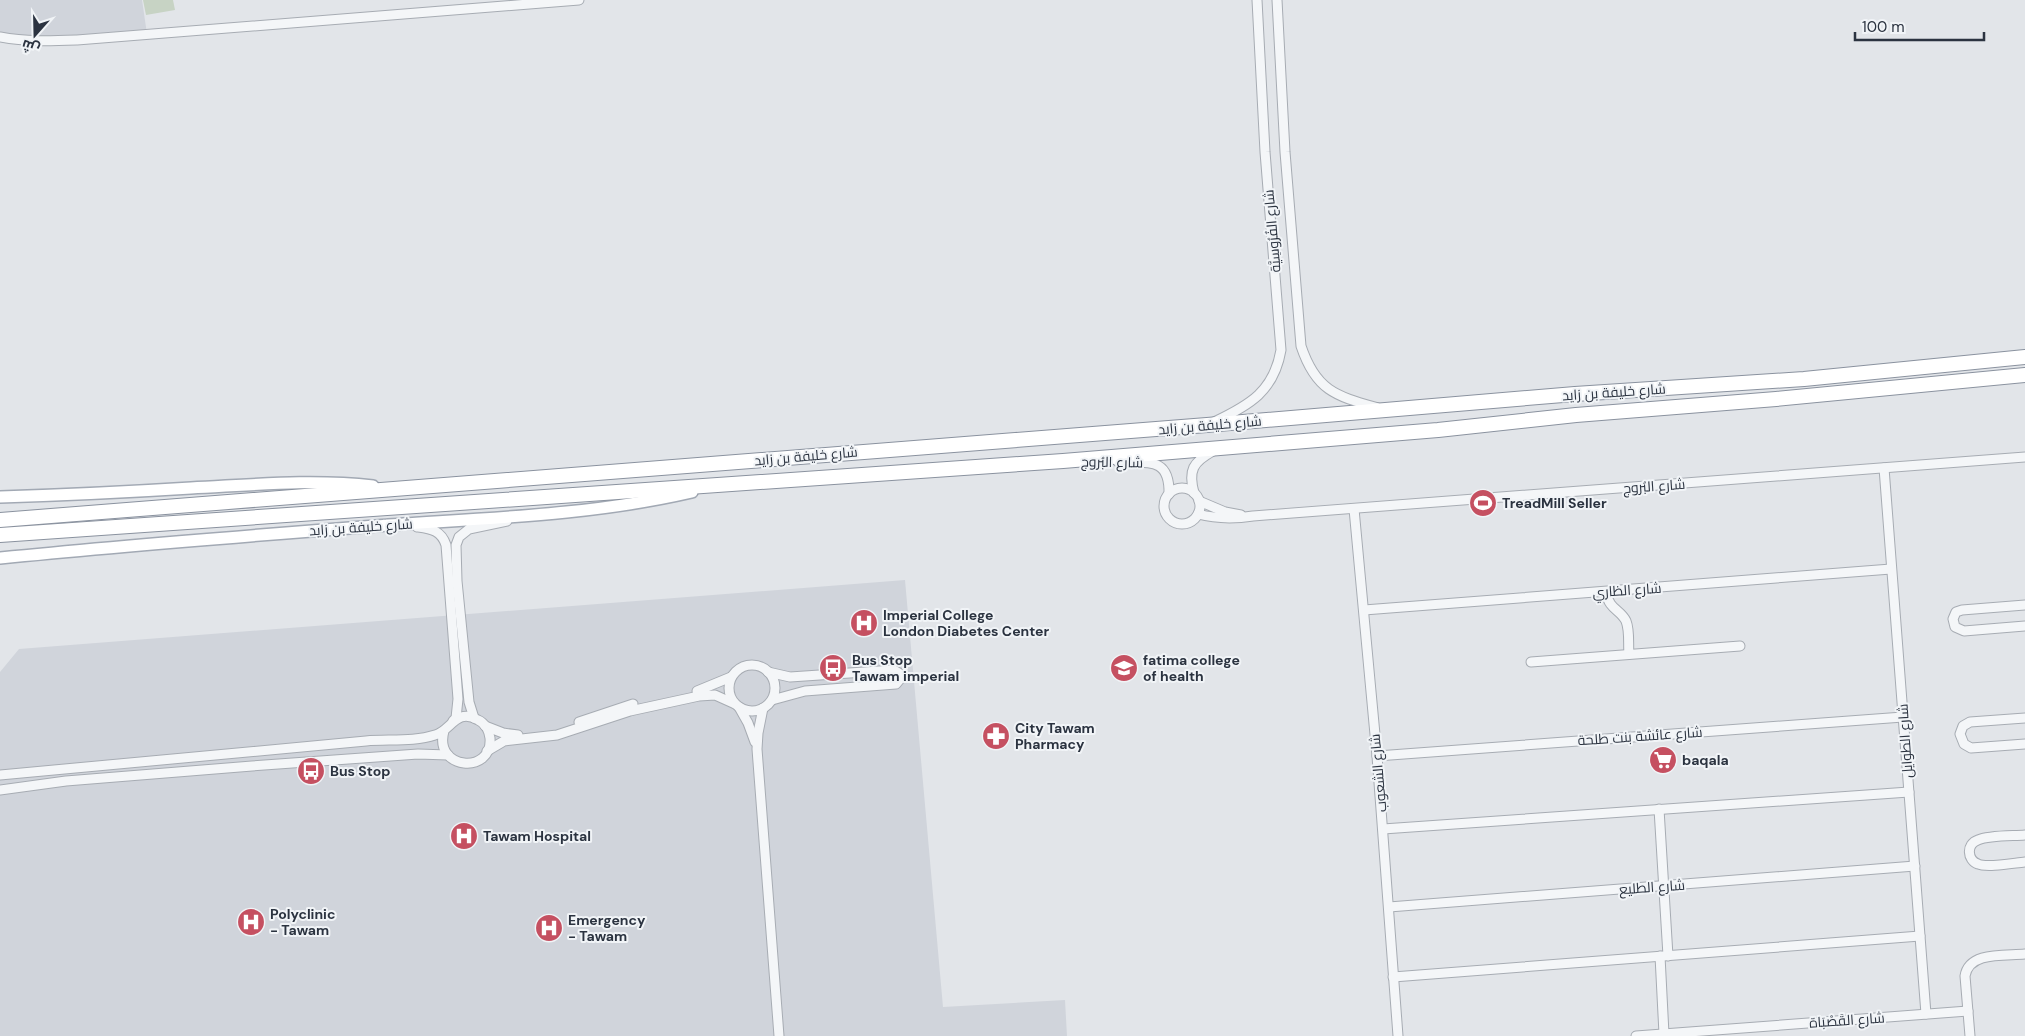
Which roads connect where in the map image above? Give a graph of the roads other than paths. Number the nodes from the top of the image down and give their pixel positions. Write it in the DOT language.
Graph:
graph roads {
  1 [pos="579,0"];
  2 [pos="1257,0"];
  3 [pos="1276,0"];
  4 [pos="0,37"];
  5 [pos="2025,357"];
  6 [pos="2025,375"];
  7 [pos="1388,410"];
  8 [pos="1207,425"];
  9 [pos="1220,448"];
  10 [pos="2025,457"];
  11 [pos="1063,461"];
  12 [pos="1884,468"];
  13 [pos="720,485"];
  14 [pos="395,490"];
  15 [pos="1194,493"];
  16 [pos="1169,494"];
  17 [pos="0,496"];
  18 [pos="1199,501"];
  19 [pos="1354,509"];
  20 [pos="1198,514"];
  21 [pos="521,515"];
  22 [pos="1253,516"];
  23 [pos="0,520"];
  24 [pos="402,524"];
  25 [pos="0,535"];
  26 [pos="0,558"];
  27 [pos="1891,569"];
  28 [pos="1606,592"];
  29 [pos="2025,605"];
  30 [pos="1364,610"];
  31 [pos="2025,626"];
  32 [pos="1740,646"];
  33 [pos="1629,654"];
  34 [pos="1531,662"];
  35 [pos="768,672"];
  36 [pos="731,677"];
  37 [pos="772,700"];
  38 [pos="737,706"];
  39 [pos="763,708"];
  40 [pos="1903,716"];
  41 [pos="474,718"];
  42 [pos="2025,718"];
  43 [pos="453,721"];
  44 [pos="485,726"];
  45 [pos="444,731"];
  46 [pos="2025,744"];
  47 [pos="757,749"];
  48 [pos="261,751"];
  49 [pos="487,752"];
  50 [pos="448,755"];
  51 [pos="1377,756"];
  52 [pos="227,768"];
  53 [pos="0,775"];
  54 [pos="0,790"];
  55 [pos="1909,792"];
  56 [pos="1659,809"];
  57 [pos="1383,829"];
  58 [pos="2025,836"];
  59 [pos="2025,862"];
  60 [pos="1915,866"];
  61 [pos="1664,886"];
  62 [pos="1389,907"];
  63 [pos="1920,936"];
  64 [pos="2025,954"];
  65 [pos="1664,956"];
  66 [pos="1393,977"];
  67 [pos="1968,1011"];
  68 [pos="1926,1014"];
  69 [pos="1662,1035"];
  70 [pos="779,1036"];
  71 [pos="1398,1036"];
  72 [pos="1636,1036"];
  73 [pos="1970,1036"];
  1 -- 4 [label="street"];
  2 -- 8 [label="street, شارع الفُرُوسِيَّة"];
  3 -- 7 [label="street, شارع الفُرُوسِيَّة"];
  5 -- 7 [label="highway, شارع خليفة بن زايد"];
  6 -- 9 [label="highway, شارع خليفة بن زايد"];
  7 -- 8 [label="highway, شارع خليفة بن زايد"];
  8 -- 14 [label="highway, شارع خليفة بن زايد"];
  9 -- 11 [label="highway, شارع خليفة بن زايد"];
  9 -- 15 [label="street"];
  10 -- 12 [label="street, شارع البُروج"];
  11 -- 13 [label="highway, شارع خليفة بن زايد"];
  11 -- 16 [label="street, شارع البُروج"];
  12 -- 19 [label="street, شارع البُروج"];
  12 -- 27 [label="street, شارع الطوايل"];
  13 -- 21 [label="main road, شارع خليفة بن زايد"];
  13 -- 25 [label="highway, شارع خليفة بن زايد"];
  14 -- 17 [label="main road, شارع خليفة بن زايد"];
  14 -- 23 [label="highway, شارع خليفة بن زايد"];
  15 -- 16 [label="street"];
  15 -- 18 [label="street"];
  16 -- 20 [label="street"];
  18 -- 20 [label="street"];
  18 -- 22 [label="street, شارع البُروج"];
  19 -- 22 [label="street, شارع البُروج"];
  19 -- 30 [label="street, شارع الشعوب"];
  20 -- 22 [label="street, شارع البُروج"];
  21 -- 24 [label="main road, شارع خليفة بن زايد"];
  21 -- 41 [label="street"];
  24 -- 26 [label="main road, شارع خليفة بن زايد"];
  24 -- 43 [label="street"];
  27 -- 28 [label="street, شارع الظاري"];
  27 -- 40 [label="street, شارع الطوايل"];
  28 -- 30 [label="street, شارع الظاري"];
  28 -- 33 [label="street"];
  29 -- 31 [label="street"];
  30 -- 51 [label="street, شارع الشعوب"];
  32 -- 33 [label="street"];
  33 -- 34 [label="street"];
  35 -- 36 [label="street"];
  35 -- 37 [label="street"];
  35 -- 37 [label="street"];
  36 -- 38 [label="street"];
  36 -- 44 [label="street"];
  37 -- 39 [label="street"];
  38 -- 39 [label="street"];
  38 -- 47 [label="street"];
  38 -- 49 [label="street"];
  39 -- 47 [label="street"];
  40 -- 51 [label="street, شارع عائشة بنت طلحة"];
  40 -- 55 [label="street, شارع الطوايل"];
  41 -- 43 [label="street"];
  41 -- 44 [label="street"];
  42 -- 46 [label="street"];
  43 -- 45 [label="street"];
  44 -- 49 [label="street"];
  45 -- 48 [label="street"];
  45 -- 50 [label="street"];
  47 -- 70 [label="street"];
  48 -- 52 [label="street"];
  48 -- 53 [label="street"];
  49 -- 50 [label="street"];
  50 -- 52 [label="street"];
  51 -- 57 [label="street, شارع الشعوب"];
  52 -- 54 [label="street"];
  55 -- 56 [label="street"];
  55 -- 60 [label="street, شارع الطوايل"];
  56 -- 57 [label="street"];
  56 -- 61 [label="street"];
  57 -- 62 [label="street, شارع الشعوب"];
  58 -- 59 [label="street"];
  60 -- 61 [label="street, شارع الطليع"];
  60 -- 63 [label="street, شارع الطوايل"];
  61 -- 62 [label="street, شارع الطليع"];
  61 -- 65 [label="street"];
  62 -- 66 [label="street, شارع الشعوب"];
  63 -- 65 [label="street"];
  63 -- 68 [label="street, شارع الطوايل"];
  64 -- 67 [label="street"];
  65 -- 66 [label="street"];
  65 -- 69 [label="street"];
  66 -- 71 [label="street, شارع الشعوب"];
  67 -- 68 [label="street, شارع القَصْبَاة"];
  67 -- 73 [label="street"];
  68 -- 69 [label="street, شارع القَصْبَاة"];
  69 -- 72 [label="street, شارع القَصْبَاة"];
}
